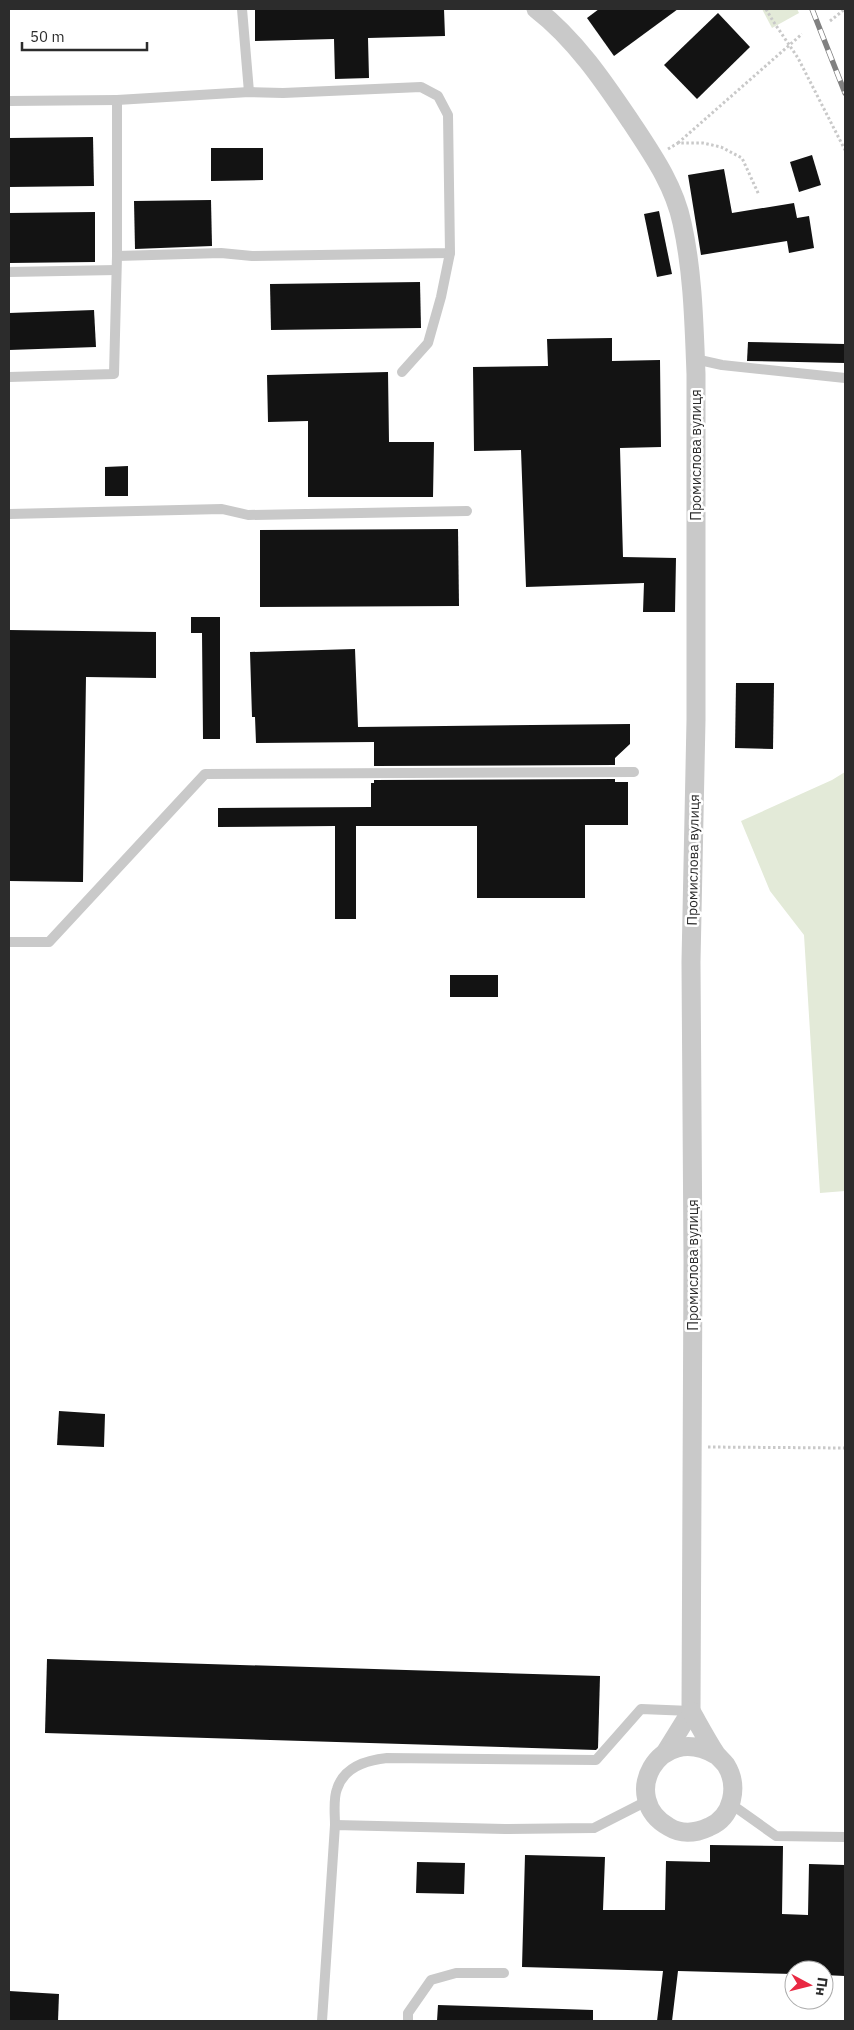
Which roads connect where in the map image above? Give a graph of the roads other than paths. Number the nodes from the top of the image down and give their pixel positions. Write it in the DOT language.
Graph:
graph roads {
  1 [pos="242,9"];
  2 [pos="536,9"];
  3 [pos="249,92"];
  4 [pos="117,100"];
  5 [pos="9,101"];
  6 [pos="450,252"];
  7 [pos="117,256"];
  8 [pos="116,270"];
  9 [pos="9,272"];
  10 [pos="695,359"];
  11 [pos="402,372"];
  12 [pos="9,377"];
  13 [pos="845,378"];
  14 [pos="467,511"];
  15 [pos="9,514"];
  16 [pos="634,772"];
  17 [pos="9,942"];
  18 [pos="691,1711"];
  19 [pos="665,1752"];
  20 [pos="716,1755"];
  21 [pos="647,1801"];
  22 [pos="731,1804"];
  23 [pos="335,1825"];
  24 [pos="845,1837"];
  25 [pos="504,1973"];
  26 [pos="322,2021"];
  27 [pos="408,2021"];
  1 -- 3 [label="lane"];
  2 -- 10 [label="street, Промислова вулиця"];
  3 -- 4 [label="lane"];
  3 -- 6 [label="lane"];
  4 -- 5 [label="lane"];
  4 -- 7 [label="lane"];
  6 -- 7 [label="lane"];
  6 -- 11 [label="lane"];
  7 -- 8 [label="lane"];
  8 -- 9 [label="lane"];
  8 -- 12 [label="lane"];
  10 -- 13 [label="lane"];
  10 -- 18 [label="street, Промислова вулиця"];
  14 -- 15 [label="lane"];
  16 -- 17 [label="lane"];
  18 -- 19 [label="street"];
  18 -- 20 [label="street"];
  18 -- 23 [label="lane"];
  19 -- 20 [label="street"];
  19 -- 21 [label="street"];
  20 -- 22 [label="street"];
  21 -- 22 [label="street"];
  21 -- 23 [label="lane"];
  22 -- 24 [label="lane"];
  23 -- 26 [label="lane"];
  25 -- 27 [label="lane"];
}
